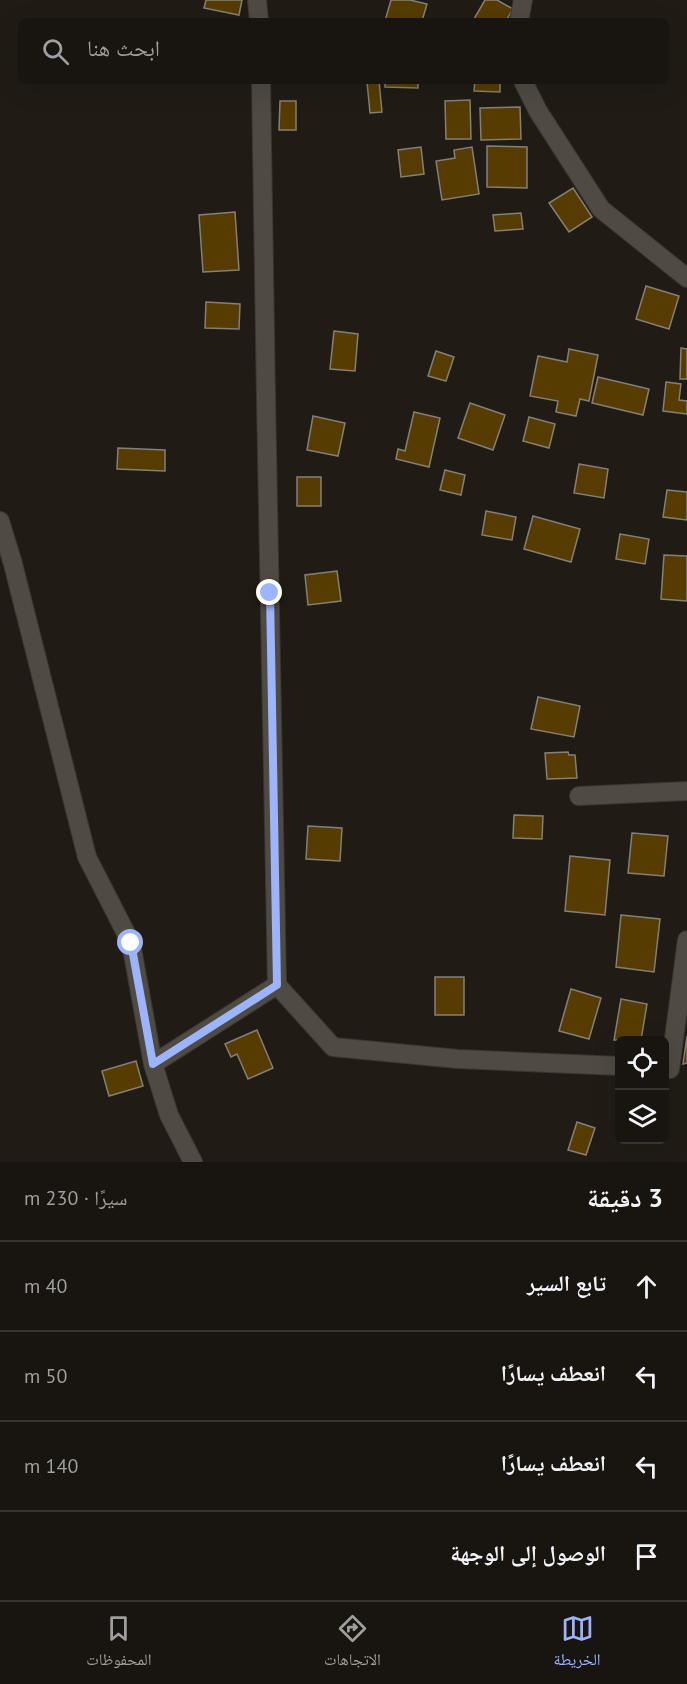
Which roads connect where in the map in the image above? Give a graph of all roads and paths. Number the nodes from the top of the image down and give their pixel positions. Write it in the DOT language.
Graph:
graph roads {
  1 [pos="257,0"];
  2 [pos="523,0"];
  3 [pos="259,18"];
  4 [pos="520,18"];
  5 [pos="261,84"];
  6 [pos="524,84"];
  7 [pos="687,278"];
  8 [pos="0,521"];
  9 [pos="687,791"];
  10 [pos="579,796"];
  11 [pos="687,940"];
  12 [pos="277,985"];
  13 [pos="153,1064"];
  14 [pos="615,1066"];
  15 [pos="674,1068"];
  16 [pos="193,1162"];
  1 -- 3 [label="street"];
  2 -- 4 [label="street"];
  5 -- 12 [label="street"];
  6 -- 7 [label="street"];
  8 -- 13 [label="street"];
  9 -- 10 [label="street"];
  11 -- 15 [label="street"];
  12 -- 13 [label="street"];
  12 -- 14 [label="street"];
  13 -- 16 [label="street"];
}
